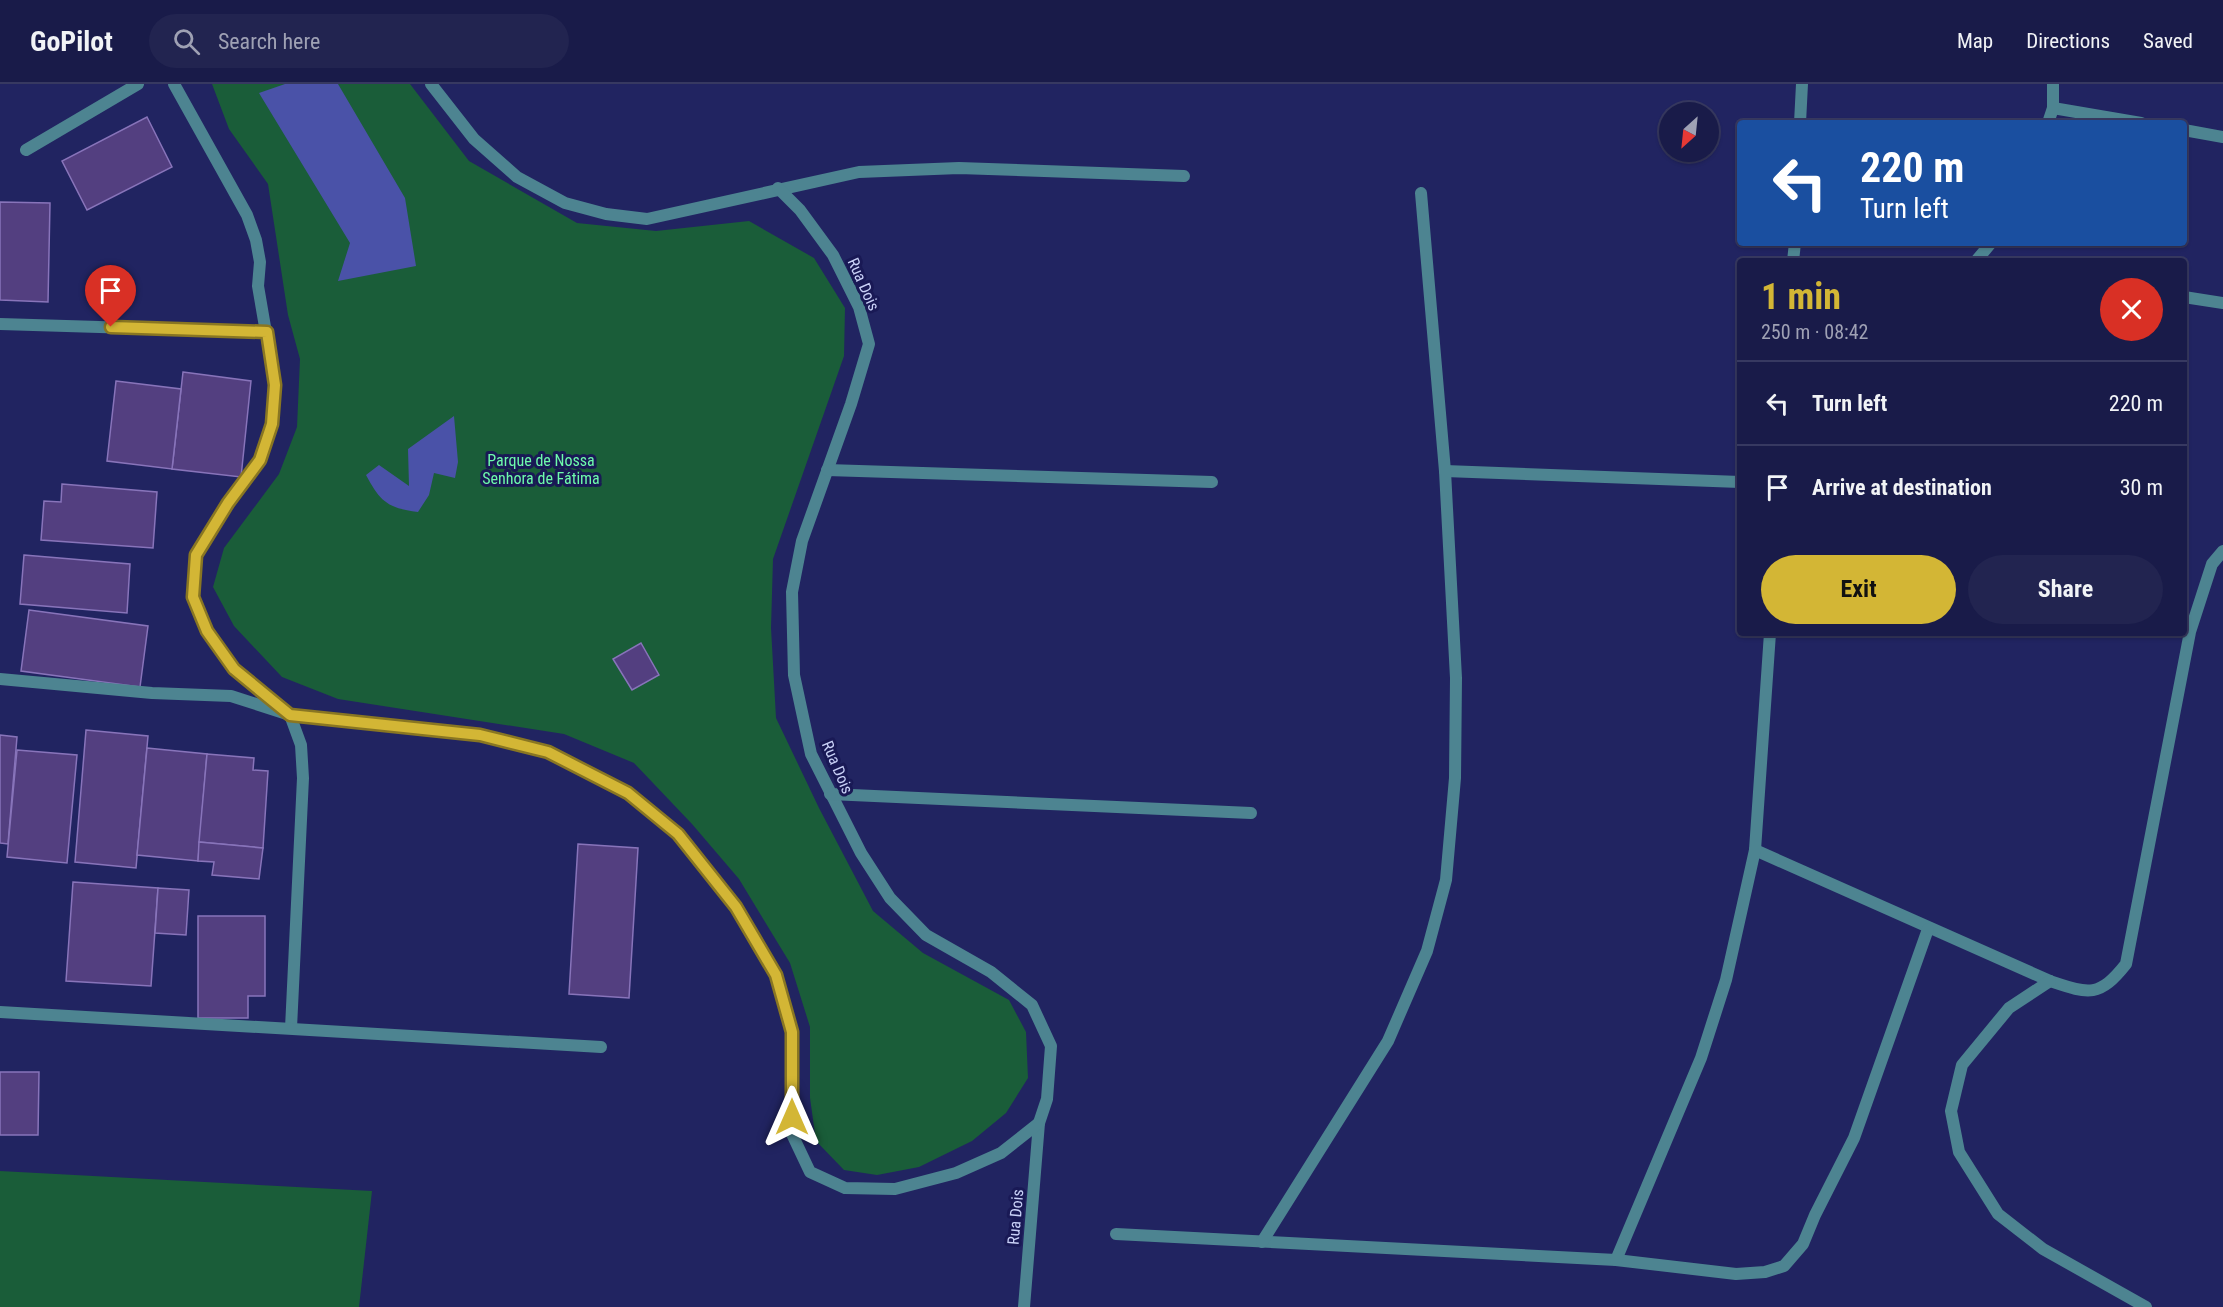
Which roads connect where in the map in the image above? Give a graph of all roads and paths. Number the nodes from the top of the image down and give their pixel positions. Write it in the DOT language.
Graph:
graph roads {
  1 [pos="138,84"];
  2 [pos="174,84"];
  3 [pos="431,84"];
  4 [pos="1802,84"];
  5 [pos="2053,84"];
  6 [pos="2053,108"];
  7 [pos="1800,120"];
  8 [pos="2049,120"];
  9 [pos="2123,120"];
  10 [pos="2187,131"];
  11 [pos="2223,137"];
  12 [pos="26,150"];
  13 [pos="1184,176"];
  14 [pos="778,188"];
  15 [pos="1421,193"];
  16 [pos="1989,246"];
  17 [pos="1979,258"];
  18 [pos="2187,297"];
  19 [pos="2223,303"];
  20 [pos="0,324"];
  21 [pos="267,332"];
  22 [pos="827,470"];
  23 [pos="1444,471"];
  24 [pos="1212,482"];
  25 [pos="1737,482"];
  26 [pos="2223,552"];
  27 [pos="1770,636"];
  28 [pos="0,679"];
  29 [pos="290,715"];
  30 [pos="830,794"];
  31 [pos="1251,813"];
  32 [pos="1755,850"];
  33 [pos="1928,928"];
  34 [pos="2050,981"];
  35 [pos="0,1012"];
  36 [pos="291,1028"];
  37 [pos="601,1047"];
  38 [pos="1039,1123"];
  39 [pos="1116,1234"];
  40 [pos="1262,1242"];
  41 [pos="1616,1260"];
  42 [pos="1024,1307"];
  43 [pos="2146,1307"];
  1 -- 12 [label="street"];
  2 -- 21 [label="street"];
  3 -- 14 [label="street"];
  4 -- 7 [label="street"];
  5 -- 6 [label="street"];
  6 -- 8 [label="street"];
  6 -- 9 [label="street"];
  10 -- 11 [label="street"];
  13 -- 14 [label="street"];
  14 -- 22 [label="street, Rua Dois"];
  15 -- 23 [label="street"];
  16 -- 17 [label="street"];
  18 -- 19 [label="street"];
  20 -- 21 [label="street"];
  21 -- 29 [label="street"];
  22 -- 24 [label="street"];
  22 -- 30 [label="street, Rua Dois"];
  23 -- 25 [label="street"];
  23 -- 40 [label="street"];
  26 -- 34 [label="street"];
  27 -- 32 [label="street"];
  28 -- 29 [label="street"];
  29 -- 36 [label="street"];
  29 -- 38 [label="street"];
  30 -- 31 [label="street"];
  30 -- 38 [label="street, Rua Dois"];
  32 -- 33 [label="street"];
  32 -- 41 [label="street"];
  33 -- 34 [label="street"];
  33 -- 41 [label="street"];
  34 -- 43 [label="street"];
  35 -- 36 [label="street"];
  36 -- 37 [label="street"];
  38 -- 42 [label="street, Rua Dois"];
  39 -- 40 [label="street"];
  40 -- 41 [label="street"];
}
